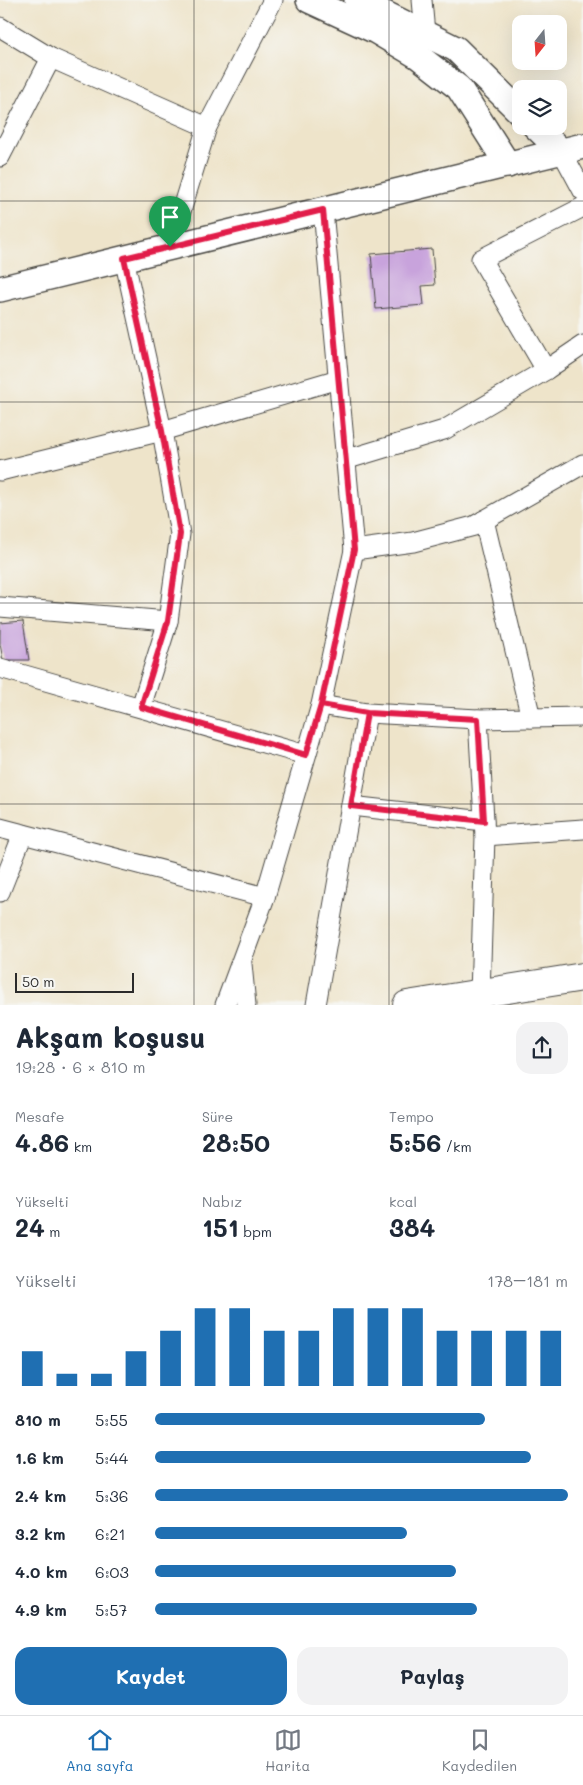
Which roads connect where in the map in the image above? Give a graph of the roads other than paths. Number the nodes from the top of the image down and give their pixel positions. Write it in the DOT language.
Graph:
graph roads {
  1 [pos="273,0"];
  2 [pos="309,0"];
  3 [pos="357,0"];
  4 [pos="422,0"];
  5 [pos="0,27"];
  6 [pos="421,44"];
  7 [pos="51,58"];
  8 [pos="512,103"];
  9 [pos="207,127"];
  10 [pos="549,135"];
  11 [pos="572,149"];
  12 [pos="0,157"];
  13 [pos="508,165"];
  14 [pos="583,191"];
  15 [pos="583,207"];
  16 [pos="323,210"];
  17 [pos="170,247"];
  18 [pos="124,258"];
  19 [pos="0,289"];
  20 [pos="583,345"];
  21 [pos="546,370"];
  22 [pos="338,379"];
  23 [pos="162,431"];
  24 [pos="345,460"];
  25 [pos="583,464"];
  26 [pos="0,471"];
  27 [pos="484,520"];
  28 [pos="354,550"];
  29 [pos="0,608"];
  30 [pos="168,621"];
  31 [pos="0,668"];
  32 [pos="321,705"];
  33 [pos="141,707"];
  34 [pos="367,713"];
  35 [pos="583,717"];
  36 [pos="531,718"];
  37 [pos="478,719"];
  38 [pos="306,755"];
  39 [pos="351,806"];
  40 [pos="0,828"];
  41 [pos="484,828"];
  42 [pos="583,829"];
  43 [pos="23,834"];
  44 [pos="0,892"];
  45 [pos="265,897"];
  46 [pos="242,960"];
  47 [pos="583,978"];
  48 [pos="480,994"];
  49 [pos="225,1005"];
  50 [pos="246,1005"];
  51 [pos="316,1005"];
  52 [pos="407,1005"];
  1 -- 9 [label="street"];
  2 -- 6 [label="main road"];
  3 -- 6 [label="main road"];
  4 -- 6 [label="street"];
  5 -- 7 [label="street"];
  6 -- 8 [label="main road"];
  6 -- 13 [label="main road"];
  7 -- 9 [label="street"];
  7 -- 12 [label="street"];
  9 -- 17 [label="street"];
  10 -- 11 [label="main road"];
  11 -- 13 [label="main road"];
  11 -- 14 [label="street"];
  13 -- 16 [label="main road"];
  15 -- 21 [label="street"];
  16 -- 17 [label="main road"];
  16 -- 22 [label="street"];
  17 -- 18 [label="main road"];
  18 -- 19 [label="main road"];
  18 -- 23 [label="street"];
  20 -- 21 [label="street"];
  21 -- 24 [label="street"];
  22 -- 23 [label="street"];
  22 -- 24 [label="street"];
  23 -- 26 [label="street"];
  23 -- 30 [label="street"];
  24 -- 28 [label="street"];
  25 -- 27 [label="street"];
  27 -- 28 [label="street"];
  27 -- 36 [label="street"];
  28 -- 32 [label="street"];
  29 -- 30 [label="street"];
  30 -- 33 [label="street"];
  31 -- 33 [label="street"];
  32 -- 34 [label="street"];
  32 -- 38 [label="street"];
  33 -- 38 [label="street"];
  34 -- 37 [label="street"];
  34 -- 39 [label="street"];
  35 -- 36 [label="street"];
  36 -- 37 [label="street"];
  37 -- 41 [label="street"];
  38 -- 45 [label="street"];
  39 -- 41 [label="street"];
  39 -- 51 [label="street"];
  40 -- 43 [label="street"];
  41 -- 42 [label="street"];
  41 -- 48 [label="street"];
  43 -- 44 [label="street"];
  43 -- 45 [label="street"];
  45 -- 46 [label="street"];
  46 -- 49 [label="street"];
  46 -- 50 [label="street"];
  47 -- 48 [label="highway"];
  48 -- 52 [label="highway"];
}
